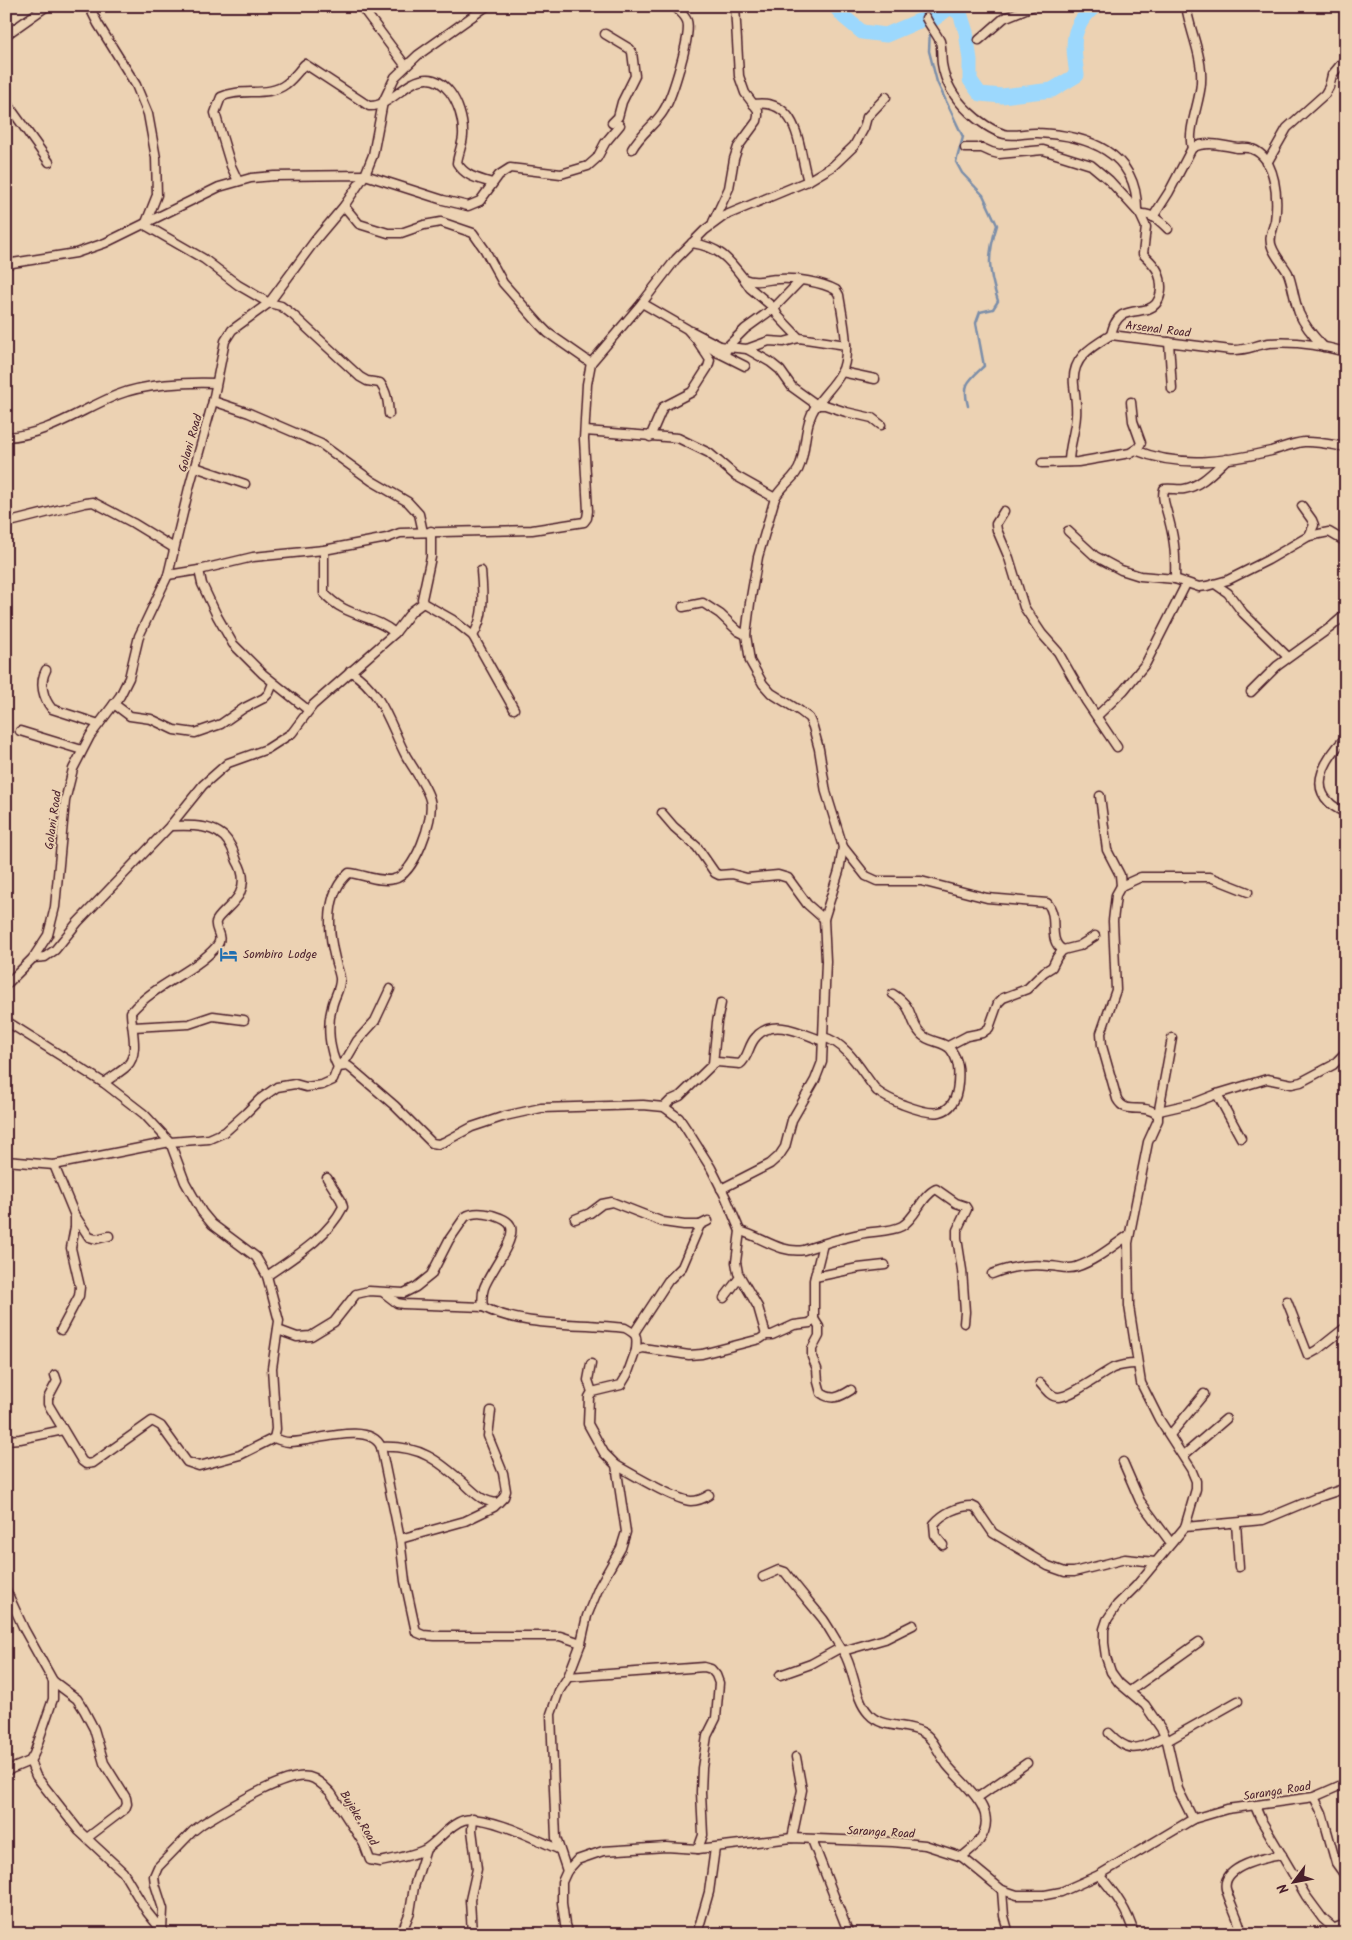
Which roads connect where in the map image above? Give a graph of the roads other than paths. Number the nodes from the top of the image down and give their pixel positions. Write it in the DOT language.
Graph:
graph roads {
  1 [pos="47,6"];
  2 [pos="90,6"];
  3 [pos="361,6"];
  4 [pos="487,6"];
  5 [pos="674,6"];
  6 [pos="735,6"];
  7 [pos="1033,6"];
  8 [pos="1186,6"];
  9 [pos="477,9"];
  10 [pos="926,18"];
  11 [pos="605,34"];
  12 [pos="6,35"];
  13 [pos="979,40"];
  14 [pos="1346,58"];
  15 [pos="405,65"];
  16 [pos="886,97"];
  17 [pos="6,102"];
  18 [pos="383,102"];
  19 [pos="753,104"];
  20 [pos="965,148"];
  21 [pos="1192,148"];
  22 [pos="632,149"];
  23 [pos="49,162"];
  24 [pos="1267,163"];
  25 [pos="365,175"];
  26 [pos="238,181"];
  27 [pos="808,181"];
  28 [pos="492,183"];
  29 [pos="344,206"];
  30 [pos="1139,211"];
  31 [pos="1153,217"];
  32 [pos="713,223"];
  33 [pos="145,225"];
  34 [pos="1168,229"];
  35 [pos="692,243"];
  36 [pos="6,264"];
  37 [pos="744,279"];
  38 [pos="800,281"];
  39 [pos="269,303"];
  40 [pos="642,304"];
  41 [pos="774,308"];
  42 [pos="687,329"];
  43 [pos="1111,335"];
  44 [pos="799,338"];
  45 [pos="696,339"];
  46 [pos="1168,342"];
  47 [pos="846,345"];
  48 [pos="1324,347"];
  49 [pos="743,348"];
  50 [pos="723,350"];
  51 [pos="1346,352"];
  52 [pos="591,363"];
  53 [pos="745,366"];
  54 [pos="842,372"];
  55 [pos="874,379"];
  56 [pos="216,383"];
  57 [pos="1172,389"];
  58 [pos="213,401"];
  59 [pos="1131,402"];
  60 [pos="817,405"];
  61 [pos="389,414"];
  62 [pos="881,424"];
  63 [pos="585,431"];
  64 [pos="650,437"];
  65 [pos="6,438"];
  66 [pos="1346,447"];
  67 [pos="1135,450"];
  68 [pos="1227,459"];
  69 [pos="1069,462"];
  70 [pos="1042,463"];
  71 [pos="195,467"];
  72 [pos="245,484"];
  73 [pos="775,498"];
  74 [pos="1302,506"];
  75 [pos="1004,511"];
  76 [pos="6,523"];
  77 [pos="427,531"];
  78 [pos="1068,531"];
  79 [pos="1309,536"];
  80 [pos="1346,542"];
  81 [pos="174,548"];
  82 [pos="324,550"];
  83 [pos="199,570"];
  84 [pos="481,571"];
  85 [pos="168,574"];
  86 [pos="1175,580"];
  87 [pos="1186,584"];
  88 [pos="1215,584"];
  89 [pos="423,603"];
  90 [pos="683,607"];
  91 [pos="1346,614"];
  92 [pos="395,633"];
  93 [pos="472,636"];
  94 [pos="746,636"];
  95 [pos="1288,657"];
  96 [pos="46,670"];
  97 [pos="350,671"];
  98 [pos="273,682"];
  99 [pos="1251,692"];
  100 [pos="114,704"];
  101 [pos="514,709"];
  102 [pos="308,710"];
  103 [pos="1097,716"];
  104 [pos="98,724"];
  105 [pos="20,731"];
  106 [pos="1346,737"];
  107 [pos="1117,747"];
  108 [pos="82,750"];
  109 [pos="1100,796"];
  110 [pos="662,813"];
  111 [pos="1346,813"];
  112 [pos="170,826"];
  113 [pos="843,847"];
  114 [pos="1121,886"];
  115 [pos="1248,892"];
  116 [pos="824,919"];
  117 [pos="1095,936"];
  118 [pos="1063,950"];
  119 [pos="33,958"];
  120 [pos="6,985"];
  121 [pos="390,989"];
  122 [pos="894,994"];
  123 [pos="721,1003"];
  124 [pos="244,1020"];
  125 [pos="6,1021"];
  126 [pos="132,1028"];
  127 [pos="1172,1038"];
  128 [pos="823,1039"];
  129 [pos="948,1046"];
  130 [pos="1346,1052"];
  131 [pos="713,1064"];
  132 [pos="338,1067"];
  133 [pos="104,1083"];
  134 [pos="1217,1094"];
  135 [pos="664,1107"];
  136 [pos="1158,1113"];
  137 [pos="1241,1138"];
  138 [pos="170,1142"];
  139 [pos="6,1161"];
  140 [pos="54,1165"];
  141 [pos="327,1178"];
  142 [pos="721,1190"];
  143 [pos="75,1216"];
  144 [pos="575,1219"];
  145 [pos="708,1221"];
  146 [pos="700,1225"];
  147 [pos="740,1231"];
  148 [pos="1129,1235"];
  149 [pos="109,1236"];
  150 [pos="823,1244"];
  151 [pos="885,1265"];
  152 [pos="992,1274"];
  153 [pos="267,1276"];
  154 [pos="740,1277"];
  155 [pos="815,1277"];
  156 [pos="384,1293"];
  157 [pos="724,1298"];
  158 [pos="1287,1301"];
  159 [pos="483,1307"];
  160 [pos="814,1319"];
  161 [pos="964,1323"];
  162 [pos="1346,1327"];
  163 [pos="60,1330"];
  164 [pos="278,1330"];
  165 [pos="634,1333"];
  166 [pos="766,1335"];
  167 [pos="636,1350"];
  168 [pos="591,1364"];
  169 [pos="1136,1364"];
  170 [pos="55,1375"];
  171 [pos="1040,1383"];
  172 [pos="851,1390"];
  173 [pos="592,1392"];
  174 [pos="1204,1394"];
  175 [pos="491,1411"];
  176 [pos="1226,1419"];
  177 [pos="64,1430"];
  178 [pos="1170,1436"];
  179 [pos="274,1438"];
  180 [pos="6,1440"];
  181 [pos="381,1447"];
  182 [pos="1184,1455"];
  183 [pos="1123,1462"];
  184 [pos="616,1465"];
  185 [pos="1346,1488"];
  186 [pos="709,1495"];
  187 [pos="498,1503"];
  188 [pos="1236,1523"];
  189 [pos="1185,1526"];
  190 [pos="400,1539"];
  191 [pos="1171,1543"];
  192 [pos="942,1545"];
  193 [pos="1155,1562"];
  194 [pos="1239,1567"];
  195 [pos="763,1577"];
  196 [pos="6,1590"];
  197 [pos="913,1626"];
  198 [pos="1199,1642"];
  199 [pos="581,1643"];
  200 [pos="842,1650"];
  201 [pos="780,1675"];
  202 [pos="568,1677"];
  203 [pos="53,1681"];
  204 [pos="1130,1691"];
  205 [pos="1238,1701"];
  206 [pos="1109,1733"];
  207 [pos="1166,1739"];
  208 [pos="796,1757"];
  209 [pos="30,1761"];
  210 [pos="1027,1763"];
  211 [pos="6,1770"];
  212 [pos="1346,1783"];
  213 [pos="1314,1797"];
  214 [pos="976,1798"];
  215 [pos="1255,1806"];
  216 [pos="473,1818"];
  217 [pos="1193,1819"];
  218 [pos="87,1838"];
  219 [pos="792,1838"];
  220 [pos="812,1840"];
  221 [pos="715,1848"];
  222 [pos="558,1849"];
  223 [pos="698,1849"];
  224 [pos="426,1850"];
  225 [pos="1282,1855"];
  226 [pos="962,1857"];
  227 [pos="567,1871"];
  228 [pos="1100,1875"];
  229 [pos="1346,1877"];
  230 [pos="1002,1890"];
  231 [pos="1346,1924"];
  232 [pos="1338,1931"];
  233 [pos="163,1932"];
  234 [pos="401,1934"];
  235 [pos="472,1934"];
  236 [pos="568,1934"];
  237 [pos="697,1934"];
  238 [pos="849,1934"];
  239 [pos="1010,1934"];
  240 [pos="1134,1934"];
  241 [pos="1242,1934"];
  242 [pos="1326,1934"];
  1 -- 12 [label="street"];
  2 -- 33 [label="street"];
  3 -- 15 [label="street"];
  4 -- 9 [label="street, Golani Road"];
  5 -- 22 [label="street"];
  6 -- 19 [label="street"];
  7 -- 13 [label="street"];
  8 -- 21 [label="street"];
  9 -- 15 [label="street, Golani Road"];
  10 -- 30 [label="street"];
  11 -- 28 [label="street"];
  14 -- 24 [label="street"];
  15 -- 18 [label="street, Golani Road"];
  16 -- 27 [label="street"];
  17 -- 23 [label="street"];
  18 -- 25 [label="street, Golani Road"];
  18 -- 26 [label="street"];
  18 -- 28 [label="street"];
  19 -- 27 [label="street"];
  19 -- 32 [label="street"];
  20 -- 30 [label="street"];
  21 -- 24 [label="street"];
  21 -- 31 [label="street"];
  24 -- 48 [label="street"];
  25 -- 26 [label="street"];
  25 -- 28 [label="street"];
  25 -- 29 [label="street, Golani Road"];
  26 -- 33 [label="street"];
  27 -- 32 [label="street"];
  29 -- 39 [label="street, Golani Road"];
  29 -- 52 [label="street"];
  30 -- 31 [label="street"];
  30 -- 43 [label="street"];
  31 -- 34 [label="street"];
  32 -- 35 [label="street"];
  33 -- 36 [label="street"];
  33 -- 39 [label="street"];
  35 -- 37 [label="street"];
  35 -- 40 [label="street"];
  37 -- 38 [label="street"];
  37 -- 41 [label="street"];
  38 -- 41 [label="street"];
  38 -- 47 [label="street"];
  39 -- 56 [label="street, Golani Road"];
  39 -- 61 [label="street"];
  40 -- 42 [label="street"];
  40 -- 52 [label="street"];
  41 -- 44 [label="street"];
  41 -- 50 [label="street"];
  42 -- 45 [label="street"];
  42 -- 50 [label="street"];
  43 -- 46 [label="street, Arsenal Road"];
  43 -- 69 [label="street, Arsenal Road"];
  44 -- 47 [label="street"];
  44 -- 49 [label="street"];
  45 -- 50 [label="street"];
  45 -- 64 [label="street"];
  46 -- 48 [label="street, Arsenal Road"];
  46 -- 57 [label="street"];
  47 -- 54 [label="street"];
  48 -- 51 [label="street, Arsenal Road"];
  49 -- 50 [label="street"];
  49 -- 60 [label="street"];
  50 -- 53 [label="street"];
  52 -- 63 [label="street"];
  54 -- 55 [label="street"];
  54 -- 60 [label="street"];
  56 -- 58 [label="street, Golani Road"];
  56 -- 65 [label="street"];
  58 -- 71 [label="street, Golani Road"];
  58 -- 77 [label="street"];
  59 -- 67 [label="street"];
  60 -- 62 [label="street"];
  60 -- 73 [label="street"];
  63 -- 64 [label="street"];
  63 -- 77 [label="street"];
  64 -- 73 [label="street"];
  66 -- 68 [label="street"];
  67 -- 68 [label="street"];
  67 -- 69 [label="street"];
  68 -- 86 [label="street"];
  69 -- 70 [label="street"];
  71 -- 72 [label="street"];
  71 -- 81 [label="street, Golani Road"];
  73 -- 94 [label="street"];
  74 -- 79 [label="street"];
  75 -- 103 [label="street"];
  76 -- 81 [label="street"];
  77 -- 82 [label="street"];
  77 -- 89 [label="street"];
  78 -- 86 [label="street"];
  79 -- 80 [label="street"];
  79 -- 88 [label="street"];
  81 -- 85 [label="street, Golani Road"];
  82 -- 83 [label="street"];
  82 -- 92 [label="street"];
  83 -- 85 [label="street"];
  83 -- 98 [label="street"];
  84 -- 93 [label="street"];
  85 -- 100 [label="street, Golani Road"];
  86 -- 87 [label="street"];
  87 -- 88 [label="street"];
  87 -- 103 [label="street"];
  88 -- 95 [label="street"];
  89 -- 92 [label="street, Golani Road"];
  89 -- 93 [label="street"];
  90 -- 94 [label="street"];
  91 -- 95 [label="street"];
  92 -- 97 [label="street, Golani Road"];
  93 -- 101 [label="street"];
  94 -- 113 [label="street"];
  95 -- 99 [label="street"];
  96 -- 104 [label="street"];
  97 -- 102 [label="street, Golani Road"];
  97 -- 132 [label="street"];
  98 -- 100 [label="street"];
  98 -- 102 [label="street"];
  100 -- 104 [label="street, Golani Road"];
  102 -- 112 [label="street, Golani Road"];
  103 -- 107 [label="street"];
  104 -- 108 [label="street, Golani Road"];
  105 -- 108 [label="street"];
  106 -- 111 [label="street"];
  108 -- 119 [label="street, Golani Road"];
  109 -- 114 [label="street"];
  110 -- 116 [label="street"];
  112 -- 119 [label="street, Golani Road"];
  112 -- 126 [label="street"];
  113 -- 116 [label="street"];
  113 -- 118 [label="street"];
  114 -- 115 [label="street"];
  114 -- 136 [label="street"];
  116 -- 128 [label="street"];
  117 -- 118 [label="street"];
  118 -- 129 [label="street"];
  119 -- 120 [label="street, Golani Road"];
  121 -- 132 [label="street"];
  122 -- 129 [label="street"];
  123 -- 131 [label="street"];
  124 -- 126 [label="street"];
  125 -- 133 [label="street"];
  126 -- 133 [label="street"];
  127 -- 136 [label="street"];
  128 -- 129 [label="street"];
  128 -- 131 [label="street"];
  128 -- 142 [label="street"];
  130 -- 134 [label="street"];
  131 -- 135 [label="street"];
  132 -- 135 [label="street"];
  132 -- 138 [label="street"];
  133 -- 138 [label="street"];
  134 -- 136 [label="street"];
  134 -- 137 [label="street"];
  135 -- 142 [label="street"];
  136 -- 148 [label="street"];
  138 -- 140 [label="street"];
  138 -- 153 [label="street"];
  139 -- 140 [label="street"];
  140 -- 143 [label="street"];
  141 -- 153 [label="street"];
  142 -- 147 [label="street"];
  143 -- 149 [label="street"];
  143 -- 163 [label="street"];
  144 -- 146 [label="street"];
  145 -- 146 [label="street"];
  146 -- 165 [label="street"];
  147 -- 150 [label="street"];
  147 -- 154 [label="street"];
  148 -- 152 [label="street"];
  148 -- 169 [label="street"];
  150 -- 155 [label="street"];
  150 -- 161 [label="street"];
  151 -- 155 [label="street"];
  153 -- 164 [label="street"];
  154 -- 157 [label="street"];
  154 -- 166 [label="street"];
  155 -- 160 [label="street"];
  156 -- 159 [label="street"];
  156 -- 159 [label="street"];
  156 -- 164 [label="street"];
  158 -- 162 [label="street"];
  159 -- 165 [label="street"];
  160 -- 166 [label="street"];
  160 -- 172 [label="street"];
  164 -- 179 [label="street"];
  165 -- 167 [label="street"];
  166 -- 167 [label="street"];
  167 -- 173 [label="street"];
  168 -- 173 [label="street"];
  169 -- 171 [label="street"];
  169 -- 178 [label="street"];
  170 -- 177 [label="street"];
  173 -- 184 [label="street"];
  174 -- 178 [label="street"];
  175 -- 187 [label="street"];
  176 -- 182 [label="street"];
  177 -- 179 [label="street"];
  177 -- 180 [label="street"];
  178 -- 182 [label="street"];
  179 -- 181 [label="street"];
  181 -- 187 [label="street"];
  181 -- 190 [label="street"];
  182 -- 189 [label="street"];
  183 -- 191 [label="street"];
  184 -- 186 [label="street"];
  184 -- 199 [label="street"];
  185 -- 188 [label="street"];
  187 -- 190 [label="street"];
  188 -- 189 [label="street"];
  188 -- 194 [label="street"];
  189 -- 191 [label="street"];
  190 -- 199 [label="street"];
  191 -- 193 [label="street"];
  192 -- 193 [label="street"];
  193 -- 204 [label="street"];
  195 -- 200 [label="street"];
  196 -- 203 [label="street"];
  197 -- 200 [label="street"];
  198 -- 204 [label="street"];
  199 -- 202 [label="street"];
  200 -- 201 [label="street"];
  200 -- 214 [label="street"];
  202 -- 222 [label="street"];
  202 -- 223 [label="street"];
  203 -- 209 [label="street"];
  203 -- 218 [label="street"];
  204 -- 207 [label="street"];
  205 -- 207 [label="street"];
  206 -- 207 [label="street"];
  207 -- 217 [label="street"];
  208 -- 219 [label="street"];
  209 -- 211 [label="street"];
  209 -- 218 [label="street"];
  210 -- 214 [label="street"];
  212 -- 213 [label="street, Saranga Road"];
  213 -- 215 [label="street, Saranga Road"];
  213 -- 229 [label="street"];
  214 -- 226 [label="street"];
  215 -- 217 [label="street, Saranga Road"];
  215 -- 225 [label="street"];
  216 -- 222 [label="street"];
  216 -- 224 [label="street, Bujeke Road"];
  216 -- 235 [label="street"];
  217 -- 228 [label="street, Saranga Road"];
  218 -- 233 [label="street"];
  219 -- 220 [label="street, Saranga Road"];
  219 -- 221 [label="street, Saranga Road"];
  220 -- 226 [label="street, Saranga Road"];
  220 -- 238 [label="street"];
  221 -- 223 [label="street, Saranga Road"];
  221 -- 237 [label="street"];
  222 -- 227 [label="street"];
  223 -- 227 [label="street, Saranga Road"];
  224 -- 233 [label="street, Bujeke Road"];
  224 -- 234 [label="street"];
  225 -- 232 [label="street"];
  225 -- 241 [label="street"];
  226 -- 230 [label="street, Saranga Road"];
  227 -- 236 [label="street"];
  228 -- 230 [label="street, Saranga Road"];
  228 -- 240 [label="street"];
  230 -- 239 [label="street"];
  231 -- 232 [label="street"];
  232 -- 242 [label="street"];
}
